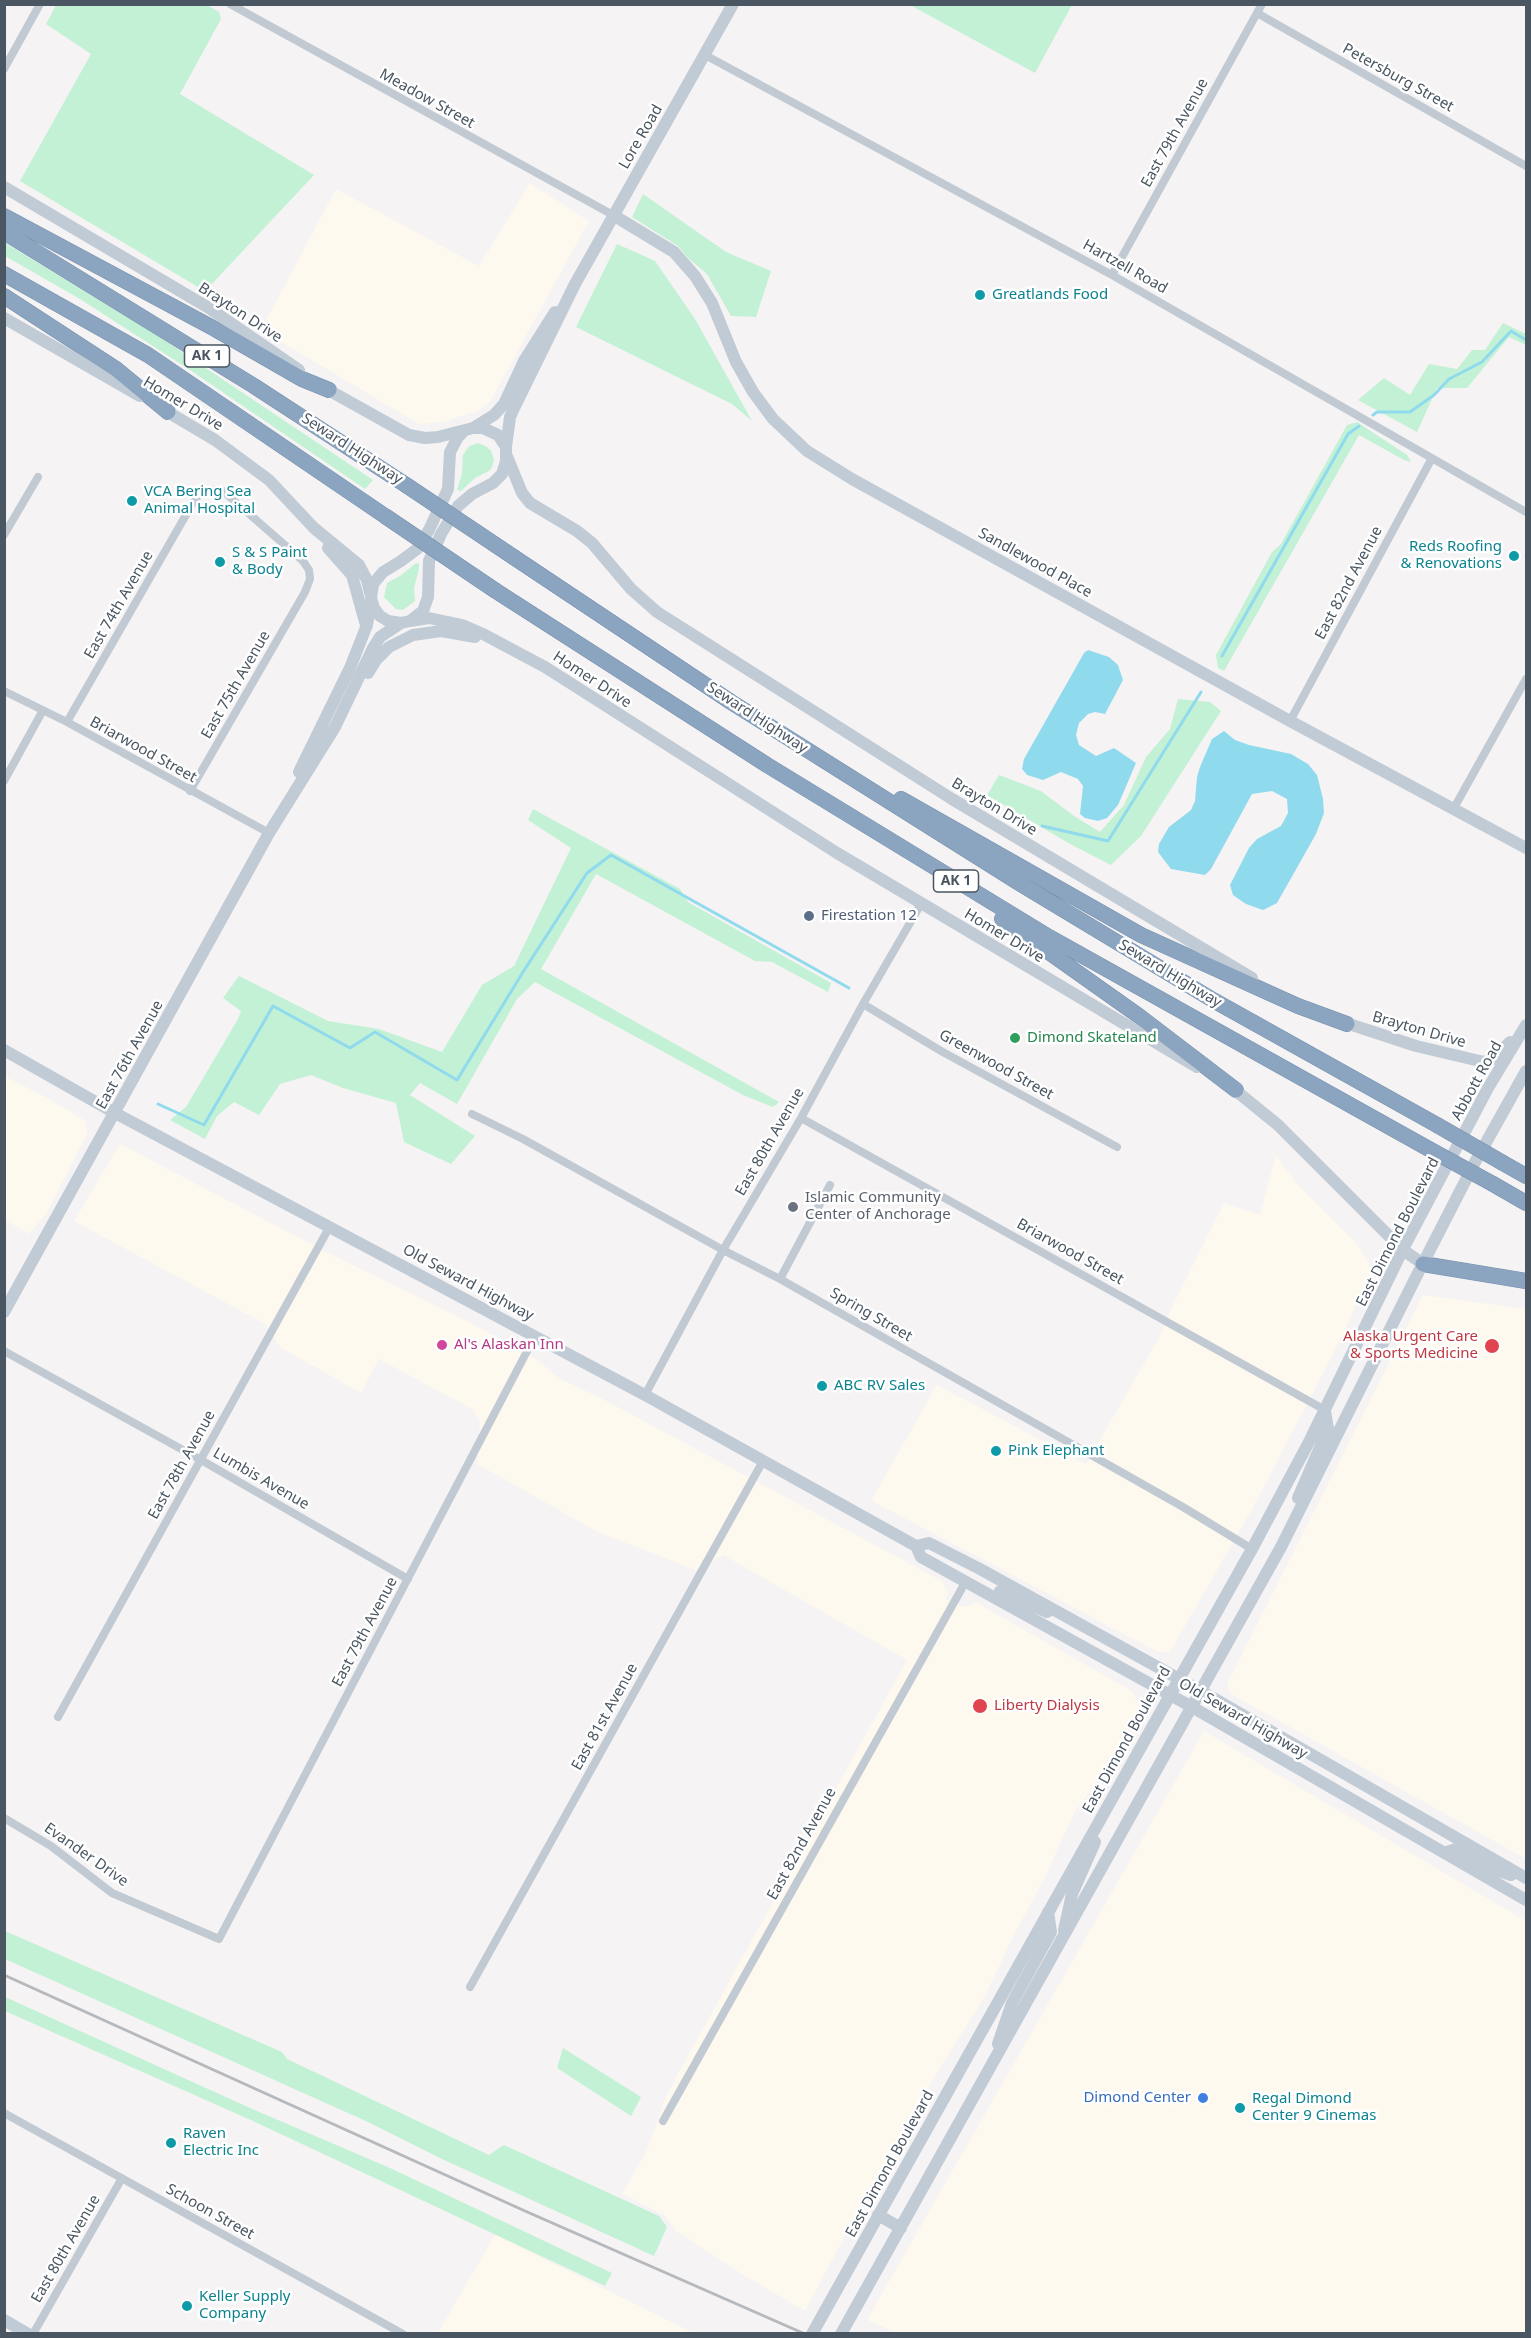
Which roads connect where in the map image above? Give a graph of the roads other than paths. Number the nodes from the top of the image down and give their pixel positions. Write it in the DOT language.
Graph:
graph roads {
  1 [pos="40,4"];
  2 [pos="230,4"];
  3 [pos="733,4"];
  4 [pos="1262,4"];
  5 [pos="1257,14"];
  6 [pos="705,55"];
  7 [pos="4,69"];
  8 [pos="1527,166"];
  9 [pos="4,187"];
  10 [pos="613,215"];
  11 [pos="4,216"];
  12 [pos="4,232"];
  13 [pos="4,274"];
  14 [pos="1112,275"];
  15 [pos="575,284"];
  16 [pos="4,296"];
  17 [pos="4,318"];
  18 [pos="328,390"];
  19 [pos="168,412"];
  20 [pos="469,429"];
  21 [pos="506,450"];
  22 [pos="1431,458"];
  23 [pos="38,477"];
  24 [pos="1527,512"];
  25 [pos="314,528"];
  26 [pos="4,535"];
  27 [pos="305,592"];
  28 [pos="371,599"];
  29 [pos="406,622"];
  30 [pos="365,632"];
  31 [pos="513,650"];
  32 [pos="1527,679"];
  33 [pos="4,691"];
  34 [pos="731,702"];
  35 [pos="346,707"];
  36 [pos="42,712"];
  37 [pos="1290,721"];
  38 [pos="67,722"];
  39 [pos="4,781"];
  40 [pos="190,791"];
  41 [pos="1454,808"];
  42 [pos="282,812"];
  43 [pos="268,833"];
  44 [pos="1527,848"];
  45 [pos="907,851"];
  46 [pos="921,904"];
  47 [pos="863,1004"];
  48 [pos="1347,1024"];
  49 [pos="1526,1026"];
  50 [pos="4,1050"];
  51 [pos="1527,1071"];
  52 [pos="1236,1090"];
  53 [pos="115,1113"];
  54 [pos="472,1114"];
  55 [pos="801,1118"];
  56 [pos="1117,1147"];
  57 [pos="1455,1153"];
  58 [pos="1505,1160"];
  59 [pos="1527,1168"];
  60 [pos="1527,1176"];
  61 [pos="830,1185"];
  62 [pos="1527,1203"];
  63 [pos="330,1226"];
  64 [pos="723,1250"];
  65 [pos="1403,1250"];
  66 [pos="1423,1264"];
  67 [pos="780,1279"];
  68 [pos="1527,1281"];
  69 [pos="6,1305"];
  70 [pos="535,1336"];
  71 [pos="4,1351"];
  72 [pos="645,1395"];
  73 [pos="1325,1410"];
  74 [pos="201,1460"];
  75 [pos="763,1461"];
  76 [pos="1288,1534"];
  77 [pos="916,1546"];
  78 [pos="1252,1549"];
  79 [pos="408,1579"];
  80 [pos="966,1581"];
  81 [pos="1074,1620"];
  82 [pos="1179,1678"];
  83 [pos="1201,1691"];
  84 [pos="1170,1695"];
  85 [pos="1192,1707"];
  86 [pos="58,1718"];
  87 [pos="1113,1796"];
  88 [pos="4,1818"];
  89 [pos="1444,1853"];
  90 [pos="1527,1880"];
  91 [pos="1527,1900"];
  92 [pos="1048,1912"];
  93 [pos="1063,1937"];
  94 [pos="219,1939"];
  95 [pos="470,1987"];
  96 [pos="993,2062"];
  97 [pos="4,2113"];
  98 [pos="663,2121"];
  99 [pos="122,2178"];
  100 [pos="878,2215"];
  101 [pos="901,2228"];
  102 [pos="4,2320"];
  103 [pos="28,2334"];
  104 [pos="33,2334"];
  105 [pos="403,2334"];
  106 [pos="812,2334"];
  107 [pos="841,2334"];
  1 -- 7 [label="street"];
  2 -- 10 [label="street, Meadow Street"];
  3 -- 6 [label="street, Lore Road"];
  4 -- 5 [label="street, East 79th Avenue"];
  5 -- 8 [label="street, Petersburg Street"];
  5 -- 14 [label="street, East 79th Avenue"];
  6 -- 10 [label="street, Lore Road"];
  6 -- 14 [label="street, Hartzell Road"];
  9 -- 18 [label="street, Brayton Drive"];
  10 -- 15 [label="street, Lore Road"];
  10 -- 37 [label="street, Sandlewood Place"];
  11 -- 18 [label="highway"];
  12 -- 34 [label="highway, Seward Highway / AK 1, bridge"];
  13 -- 45 [label="highway, Seward Highway / AK 1, bridge"];
  14 -- 22 [label="street, Hartzell Road"];
  15 -- 20 [label="street, Lore Road"];
  15 -- 21 [label="street, Lore Road"];
  16 -- 19 [label="highway"];
  17 -- 19 [label="street, Homer Drive"];
  18 -- 20 [label="street, Brayton Drive"];
  19 -- 25 [label="street, Homer Drive"];
  20 -- 21 [label="street"];
  20 -- 28 [label="street"];
  21 -- 29 [label="street, Lore Road"];
  21 -- 48 [label="street, Brayton Drive"];
  22 -- 24 [label="street, Hartzell Road"];
  22 -- 37 [label="street, East 82nd Avenue"];
  23 -- 26 [label="street"];
  25 -- 28 [label="street, Homer Drive"];
  25 -- 30 [label="street"];
  27 -- 38 [label="street, East 74th Avenue"];
  27 -- 40 [label="street, East 75th Avenue"];
  28 -- 29 [label="street"];
  28 -- 30 [label="street, East 76th Avenue"];
  29 -- 31 [label="street, Homer Drive"];
  29 -- 35 [label="street, East 76th Avenue"];
  30 -- 42 [label="street, East 76th Avenue"];
  31 -- 35 [label="street"];
  31 -- 46 [label="street, Homer Drive"];
  32 -- 41 [label="street"];
  33 -- 36 [label="street, Briarwood Street"];
  34 -- 48 [label="highway"];
  34 -- 58 [label="highway, Seward Highway / AK 1, bridge"];
  35 -- 42 [label="street, East 76th Avenue"];
  36 -- 38 [label="street, Briarwood Street"];
  36 -- 39 [label="street"];
  37 -- 41 [label="street, Sandlewood Place"];
  38 -- 40 [label="street, Briarwood Street"];
  40 -- 43 [label="street, Briarwood Street"];
  41 -- 44 [label="street, Sandlewood Place"];
  42 -- 43 [label="street, East 76th Avenue"];
  43 -- 53 [label="street, East 76th Avenue"];
  45 -- 52 [label="highway"];
  45 -- 62 [label="highway, Seward Highway / AK 1, bridge"];
  46 -- 47 [label="street, East 80th Avenue"];
  46 -- 52 [label="street, Homer Drive"];
  47 -- 55 [label="street, East 80th Avenue"];
  47 -- 56 [label="street, Greenwood Street"];
  48 -- 49 [label="street, Brayton Drive"];
  49 -- 57 [label="street, Abbott Road"];
  50 -- 53 [label="street, Old Seward Highway"];
  51 -- 66 [label="street"];
  52 -- 65 [label="street, Homer Drive"];
  53 -- 63 [label="street, Old Seward Highway"];
  53 -- 69 [label="street, East 76th Avenue"];
  54 -- 64 [label="street, Spring Street"];
  55 -- 64 [label="street, East 80th Avenue"];
  55 -- 73 [label="street, Briarwood Street"];
  57 -- 65 [label="street, East Dimond Boulevard"];
  58 -- 59 [label="highway"];
  58 -- 60 [label="highway, Seward Highway / AK 1"];
  61 -- 67 [label="street"];
  63 -- 70 [label="street, Old Seward Highway"];
  63 -- 74 [label="street, East 78th Avenue"];
  64 -- 67 [label="street, Spring Street"];
  64 -- 72 [label="street, East 80th Avenue"];
  65 -- 66 [label="street, Homer Drive"];
  65 -- 73 [label="street, East Dimond Boulevard"];
  66 -- 68 [label="highway"];
  66 -- 76 [label="street"];
  67 -- 78 [label="street, Spring Street"];
  70 -- 72 [label="street, Old Seward Highway"];
  70 -- 79 [label="street, East 79th Avenue"];
  71 -- 74 [label="street, Lumbis Avenue"];
  72 -- 75 [label="street, Old Seward Highway"];
  73 -- 76 [label="street"];
  73 -- 78 [label="street, East Dimond Boulevard"];
  74 -- 79 [label="street, Lumbis Avenue"];
  74 -- 86 [label="street, East 78th Avenue"];
  75 -- 77 [label="street, Old Seward Highway"];
  75 -- 95 [label="street, East 81st Avenue"];
  76 -- 83 [label="street"];
  77 -- 80 [label="street, Old Seward Highway"];
  77 -- 81 [label="street, Old Seward Highway"];
  78 -- 82 [label="street, East Dimond Boulevard"];
  79 -- 94 [label="street, East 79th Avenue"];
  80 -- 81 [label="street"];
  80 -- 84 [label="street, Old Seward Highway"];
  80 -- 98 [label="street, East 82nd Avenue"];
  81 -- 82 [label="street, Old Seward Highway"];
  82 -- 83 [label="street, Old Seward Highway"];
  82 -- 84 [label="street, East Dimond Boulevard"];
  83 -- 85 [label="street"];
  83 -- 90 [label="street, Old Seward Highway"];
  84 -- 85 [label="street, Old Seward Highway"];
  84 -- 87 [label="street, East Dimond Boulevard"];
  85 -- 89 [label="street, Old Seward Highway"];
  85 -- 93 [label="street"];
  87 -- 92 [label="street, East Dimond Boulevard"];
  87 -- 93 [label="street"];
  88 -- 94 [label="street, Evander Drive"];
  89 -- 90 [label="street"];
  89 -- 91 [label="street, Old Seward Highway"];
  92 -- 96 [label="street"];
  92 -- 100 [label="street, East Dimond Boulevard"];
  93 -- 96 [label="street"];
  96 -- 101 [label="street"];
  97 -- 99 [label="street, Schoon Street"];
  99 -- 104 [label="street, East 80th Avenue"];
  99 -- 105 [label="street, Schoon Street"];
  100 -- 101 [label="street"];
  100 -- 106 [label="street, East Dimond Boulevard"];
  101 -- 107 [label="street"];
  102 -- 103 [label="street"];
}
